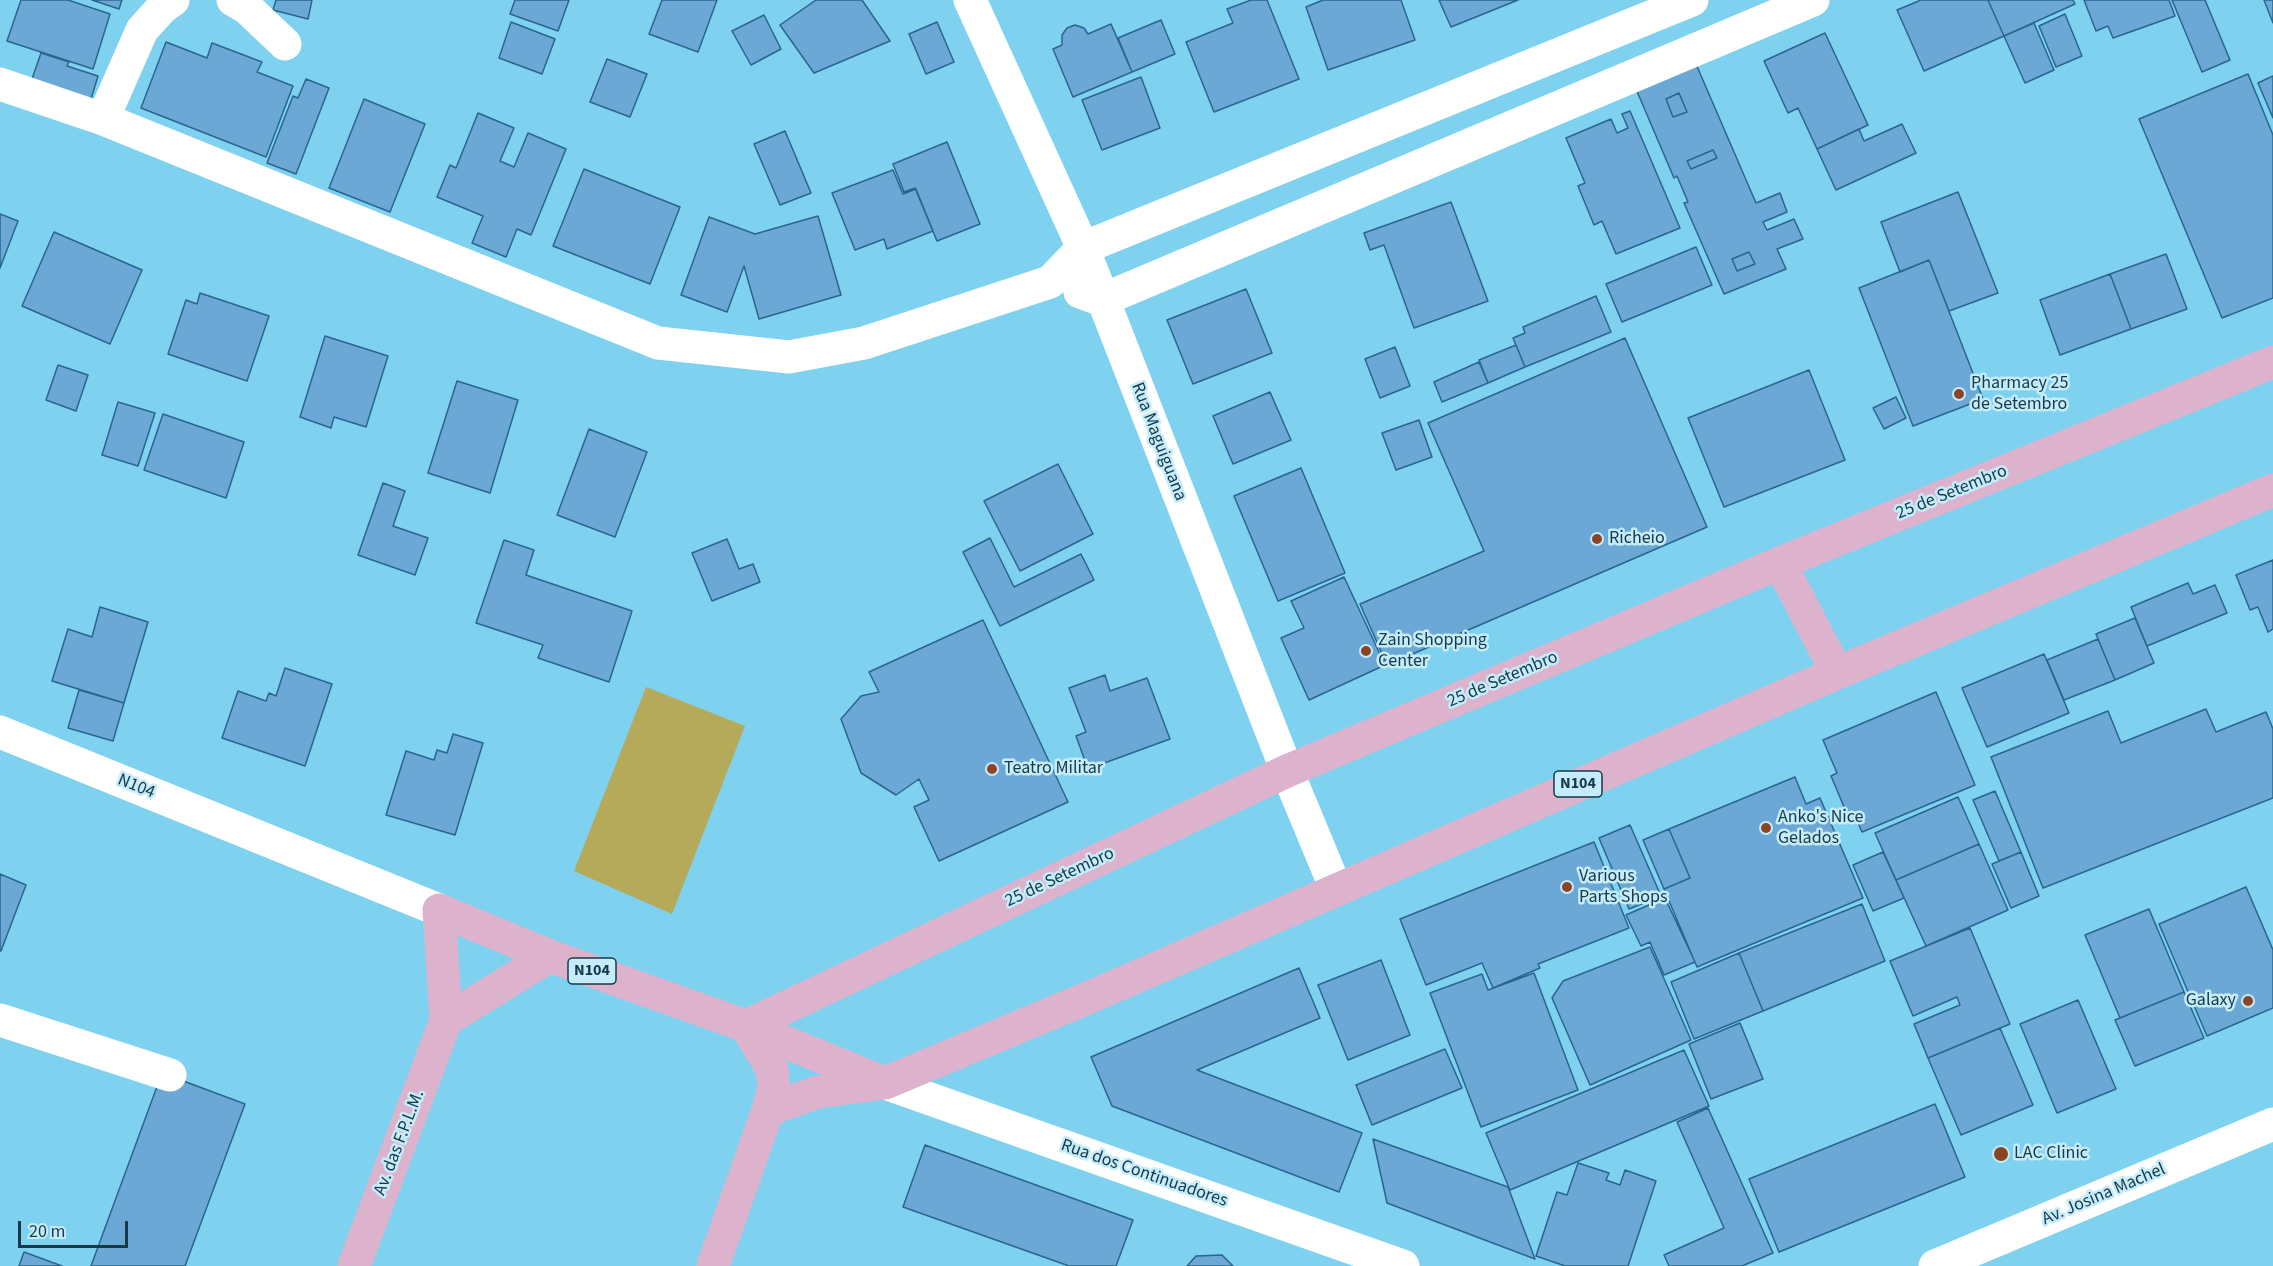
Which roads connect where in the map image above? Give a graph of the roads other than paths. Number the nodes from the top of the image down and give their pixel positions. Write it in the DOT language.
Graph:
graph roads {
  1 [pos="173,0"];
  2 [pos="233,0"];
  3 [pos="970,0"];
  4 [pos="1692,0"];
  5 [pos="1813,0"];
  6 [pos="285,44"];
  7 [pos="0,84"];
  8 [pos="103,120"];
  9 [pos="1083,248"];
  10 [pos="1050,282"];
  11 [pos="1102,300"];
  12 [pos="2273,362"];
  13 [pos="2273,489"];
  14 [pos="1780,563"];
  15 [pos="1837,673"];
  16 [pos="0,732"];
  17 [pos="1287,771"];
  18 [pos="1336,889"];
  19 [pos="439,910"];
  20 [pos="550,956"];
  21 [pos="0,1020"];
  22 [pos="446,1020"];
  23 [pos="746,1026"];
  24 [pos="170,1076"];
  25 [pos="885,1083"];
  26 [pos="768,1110"];
  27 [pos="2273,1124"];
  28 [pos="354,1266"];
  29 [pos="712,1266"];
  30 [pos="1402,1266"];
  31 [pos="1935,1266"];
  1 -- 8 [label="street"];
  2 -- 6 [label="street"];
  3 -- 9 [label="street, Rua Maguiguana"];
  4 -- 9 [label="street"];
  5 -- 11 [label="street"];
  7 -- 8 [label="street"];
  8 -- 10 [label="street"];
  9 -- 10 [label="street"];
  9 -- 11 [label="street, Rua Maguiguana"];
  10 -- 11 [label="street"];
  11 -- 17 [label="street, Rua Maguiguana"];
  12 -- 14 [label="main road, 25 de Setembro"];
  13 -- 15 [label="main road, N104"];
  14 -- 15 [label="main road"];
  14 -- 17 [label="main road, 25 de Setembro"];
  15 -- 18 [label="main road, N104"];
  16 -- 19 [label="street, N104 / N104"];
  17 -- 18 [label="street, Rua Maguiguana"];
  17 -- 23 [label="main road, 25 de Setembro"];
  18 -- 25 [label="main road, N104"];
  19 -- 20 [label="main road, N104"];
  19 -- 22 [label="main road"];
  20 -- 22 [label="main road, N104"];
  20 -- 23 [label="main road, N104"];
  21 -- 24 [label="street"];
  22 -- 28 [label="main road, Av. das F.P.L.M."];
  23 -- 25 [label="main road, N104"];
  23 -- 26 [label="main road"];
  25 -- 26 [label="main road, N104"];
  25 -- 30 [label="street, Rua dos Continuadores"];
  26 -- 29 [label="main road"];
  27 -- 31 [label="street, Av. Josina Machel"];
}
